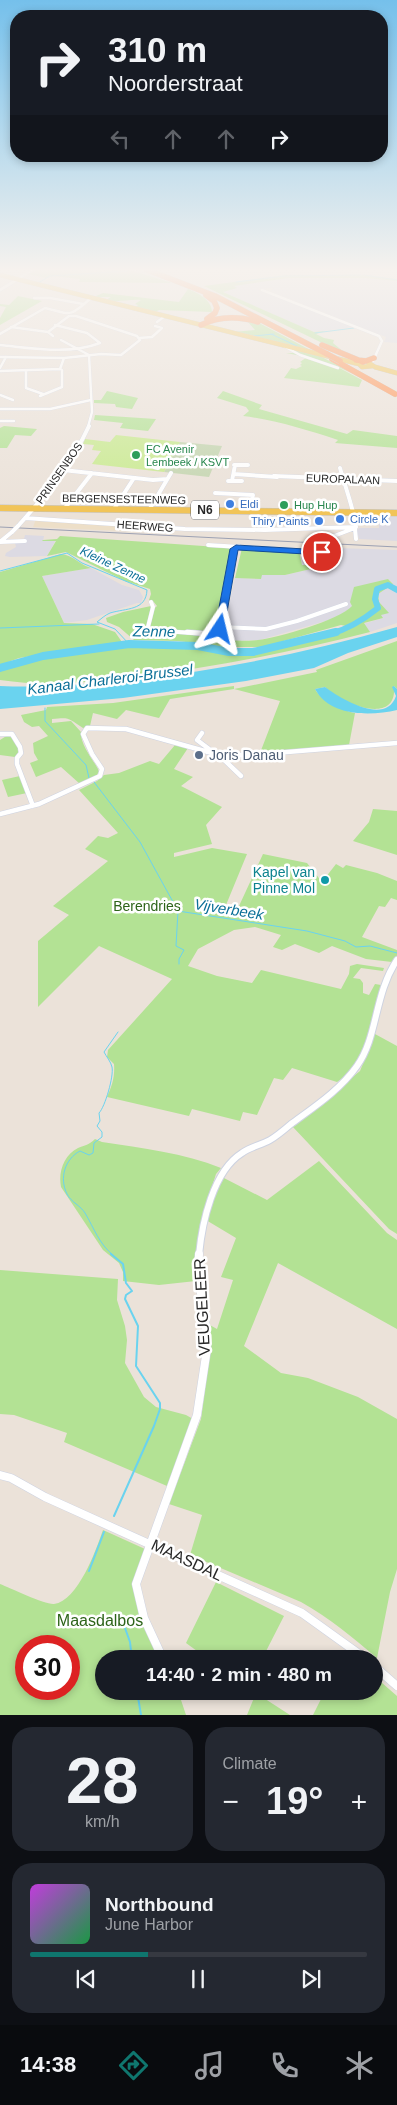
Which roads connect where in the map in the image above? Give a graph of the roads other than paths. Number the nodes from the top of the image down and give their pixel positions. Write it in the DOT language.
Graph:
graph roads {
  1 [pos="80,349"];
  2 [pos="129,349"];
  3 [pos="288,349"];
  4 [pos="301,349"];
  5 [pos="314,349"];
  6 [pos="318,349"];
  7 [pos="330,349"];
  8 [pos="377,349"];
  9 [pos="87,356"];
  10 [pos="0,357"];
  11 [pos="6,357"];
  12 [pos="64,358"];
  13 [pos="352,359"];
  14 [pos="369,363"];
  15 [pos="338,368"];
  16 [pos="60,369"];
  17 [pos="0,370"];
  18 [pos="26,371"];
  19 [pos="397,373"];
  20 [pos="396,393"];
  21 [pos="0,395"];
  22 [pos="13,400"];
  23 [pos="91,400"];
  24 [pos="0,409"];
  25 [pos="0,420"];
  26 [pos="14,421"];
  27 [pos="248,465"];
  28 [pos="340,468"];
  29 [pos="63,470"];
  30 [pos="92,473"];
  31 [pos="171,473"];
  32 [pos="234,474"];
  33 [pos="134,478"];
  34 [pos="167,479"];
  35 [pos="342,480"];
  36 [pos="242,481"];
  37 [pos="397,481"];
  38 [pos="216,493"];
  39 [pos="0,508"];
  40 [pos="65,508"];
  41 [pos="114,509"];
  42 [pos="29,510"];
  43 [pos="149,510"];
  44 [pos="249,511"];
  45 [pos="354,513"];
  46 [pos="397,514"];
  47 [pos="25,518"];
  48 [pos="355,528"];
  49 [pos="356,539"];
  50 [pos="25,541"];
  51 [pos="0,542"];
  52 [pos="208,545"];
  53 [pos="240,546"];
  54 [pos="151,602"];
  55 [pos="346,604"];
  56 [pos="220,627"];
  57 [pos="202,733"];
  58 [pos="0,734"];
  59 [pos="6,734"];
  60 [pos="0,738"];
  61 [pos="397,743"];
  62 [pos="207,752"];
  63 [pos="219,755"];
  64 [pos="242,776"];
  65 [pos="33,806"];
  66 [pos="0,814"];
  67 [pos="397,960"];
  68 [pos="0,1475"];
  69 [pos="151,1544"];
  70 [pos="159,1650"];
  71 [pos="353,1650"];
  72 [pos="383,1674"];
  73 [pos="397,1686"];
  1 -- 9 [label="street"];
  2 -- 9 [label="street"];
  3 -- 15 [label="street"];
  4 -- 14 [label="main road"];
  5 -- 20 [label="highway, bridge"];
  6 -- 20 [label="highway, bridge"];
  7 -- 13 [label="highway"];
  8 -- 14 [label="street"];
  9 -- 12 [label="street"];
  9 -- 23 [label="street, PRINSENBOS"];
  10 -- 11 [label="street"];
  11 -- 12 [label="street"];
  11 -- 17 [label="street"];
  12 -- 16 [label="street"];
  13 -- 14 [label="highway"];
  13 -- 14 [label="highway"];
  14 -- 19 [label="main road"];
  16 -- 18 [label="street"];
  16 -- 18 [label="street"];
  17 -- 18 [label="street"];
  21 -- 22 [label="street"];
  23 -- 24 [label="street"];
  23 -- 29 [label="street, PRINSENBOS"];
  25 -- 26 [label="street"];
  27 -- 32 [label="street"];
  28 -- 35 [label="street"];
  29 -- 30 [label="street"];
  29 -- 42 [label="street, PRINSENBOS"];
  30 -- 33 [label="street"];
  30 -- 40 [label="street"];
  31 -- 34 [label="street"];
  32 -- 35 [label="street, EUROPALAAN"];
  32 -- 36 [label="street"];
  33 -- 34 [label="street"];
  33 -- 41 [label="street"];
  34 -- 43 [label="street"];
  35 -- 37 [label="street, EUROPALAAN"];
  35 -- 45 [label="street"];
  38 -- 44 [label="street"];
  39 -- 42 [label="main road, BERGENSESTEENWEG / N6"];
  40 -- 41 [label="main road, BERGENSESTEENWEG / N6"];
  40 -- 42 [label="main road, BERGENSESTEENWEG / N6"];
  41 -- 43 [label="main road, BERGENSESTEENWEG / N6"];
  42 -- 47 [label="street, PRINSENBOS"];
  43 -- 44 [label="main road, BERGENSESTEENWEG / N6"];
  44 -- 45 [label="main road, BERGENSESTEENWEG / N6"];
  45 -- 46 [label="main road, BERGENSESTEENWEG / N6"];
  45 -- 48 [label="street"];
  47 -- 48 [label="street, HEERWEG"];
  47 -- 51 [label="street, PRINSENBOS, bridge"];
  48 -- 49 [label="street"];
  48 -- 53 [label="street, bridge"];
  50 -- 51 [label="street"];
  52 -- 53 [label="street"];
  53 -- 56 [label="street"];
  54 -- 56 [label="street"];
  55 -- 56 [label="street"];
  57 -- 62 [label="street"];
  58 -- 59 [label="street"];
  59 -- 60 [label="street"];
  59 -- 65 [label="street"];
  61 -- 63 [label="street"];
  62 -- 63 [label="street"];
  62 -- 65 [label="street"];
  63 -- 64 [label="street"];
  65 -- 66 [label="street"];
  67 -- 69 [label="street, VEUGELEER"];
  68 -- 69 [label="street, MAASDAL"];
  69 -- 70 [label="street, VEUGELEER"];
  69 -- 71 [label="street, MAASDAL"];
  72 -- 73 [label="street"];
}
